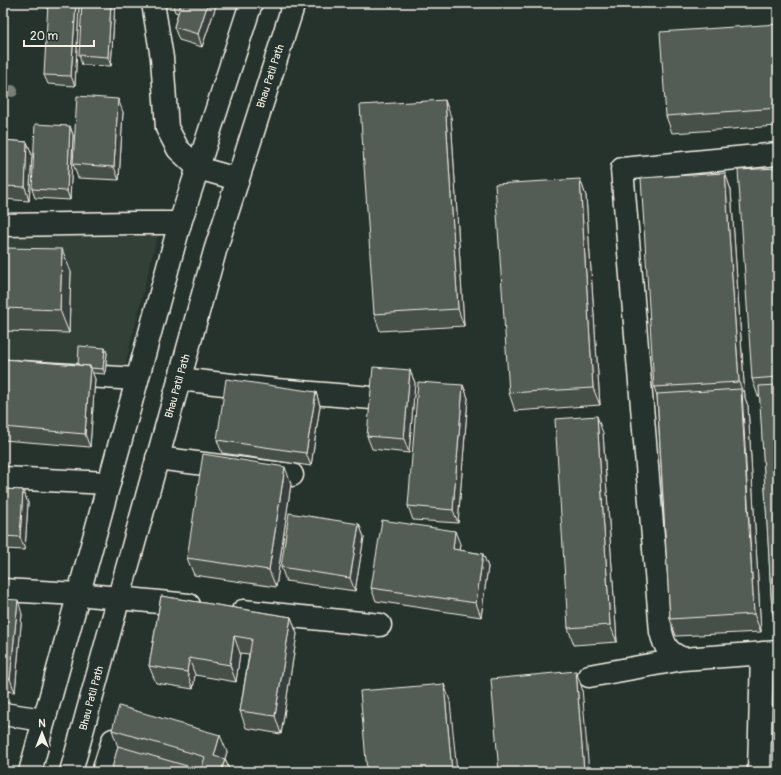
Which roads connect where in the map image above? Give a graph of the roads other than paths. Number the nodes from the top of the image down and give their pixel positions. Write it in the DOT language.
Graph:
graph roads {
  1 [pos="153,3"];
  2 [pos="251,3"];
  3 [pos="294,3"];
  4 [pos="778,154"];
  5 [pos="198,168"];
  6 [pos="237,179"];
  7 [pos="180,223"];
  8 [pos="3,225"];
  9 [pos="3,371"];
  10 [pos="137,379"];
  11 [pos="179,379"];
  12 [pos="372,398"];
  13 [pos="157,458"];
  14 [pos="292,475"];
  15 [pos="3,478"];
  16 [pos="108,483"];
  17 [pos="3,590"];
  18 [pos="78,594"];
  19 [pos="118,597"];
  20 [pos="380,625"];
  21 [pos="770,652"];
  22 [pos="684,659"];
  23 [pos="589,676"];
  24 [pos="3,714"];
  25 [pos="44,720"];
  26 [pos="113,740"];
  27 [pos="30,772"];
  28 [pos="71,772"];
  29 [pos="104,772"];
  30 [pos="759,772"];
  1 -- 5 [label="main road"];
  2 -- 5 [label="main road"];
  3 -- 6 [label="main road, Bhau Patil Path"];
  4 -- 22 [label="main road"];
  5 -- 6 [label="main road"];
  5 -- 7 [label="main road"];
  6 -- 11 [label="main road, Bhau Patil Path"];
  7 -- 8 [label="main road"];
  7 -- 10 [label="main road"];
  9 -- 10 [label="main road"];
  10 -- 16 [label="main road"];
  11 -- 12 [label="main road"];
  11 -- 13 [label="main road, Bhau Patil Path"];
  13 -- 14 [label="main road"];
  13 -- 19 [label="main road, Bhau Patil Path"];
  15 -- 16 [label="main road"];
  16 -- 18 [label="main road"];
  17 -- 18 [label="main road"];
  18 -- 19 [label="main road"];
  18 -- 25 [label="main road"];
  19 -- 20 [label="main road"];
  19 -- 28 [label="main road, Bhau Patil Path"];
  21 -- 22 [label="main road"];
  21 -- 30 [label="main road"];
  22 -- 23 [label="main road"];
  24 -- 25 [label="main road"];
  25 -- 27 [label="main road"];
  26 -- 29 [label="main road"];
}
